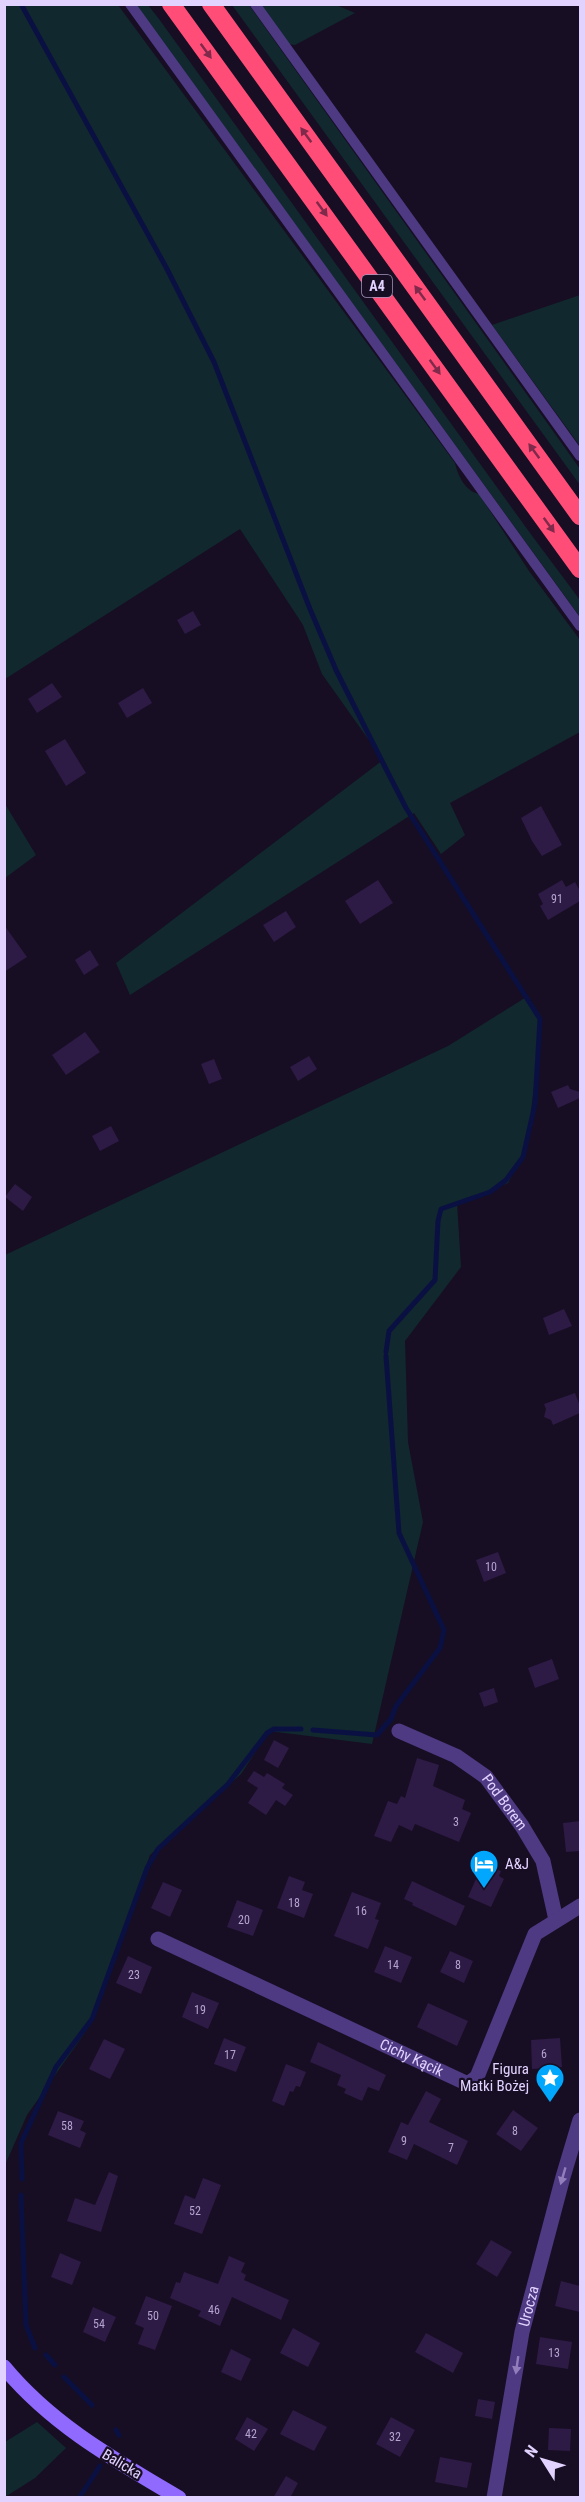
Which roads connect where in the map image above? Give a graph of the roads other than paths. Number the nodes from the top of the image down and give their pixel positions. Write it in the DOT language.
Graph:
graph roads {
  1 [pos="130,4"];
  2 [pos="171,4"];
  3 [pos="211,4"];
  4 [pos="255,4"];
  5 [pos="580,456"];
  6 [pos="580,516"];
  7 [pos="580,569"];
  8 [pos="580,626"];
  9 [pos="399,1731"];
  10 [pos="580,1906"];
  11 [pos="556,1920"];
  12 [pos="158,1939"];
  13 [pos="580,2120"];
  14 [pos="4,2367"];
  15 [pos="179,2498"];
  16 [pos="494,2498"];
  1 -- 8 [label="lane"];
  2 -- 7 [label="highway, A4, one-way"];
  6 -- 3 [label="highway, A4, one-way"];
  4 -- 5 [label="lane"];
  9 -- 11 [label="street, Pod Borem"];
  10 -- 11 [label="street, Cichy Kącik"];
  11 -- 12 [label="street, Cichy Kącik"];
  13 -- 16 [label="street, Urocza, one-way"];
  14 -- 15 [label="main road, Balicka"];
}
